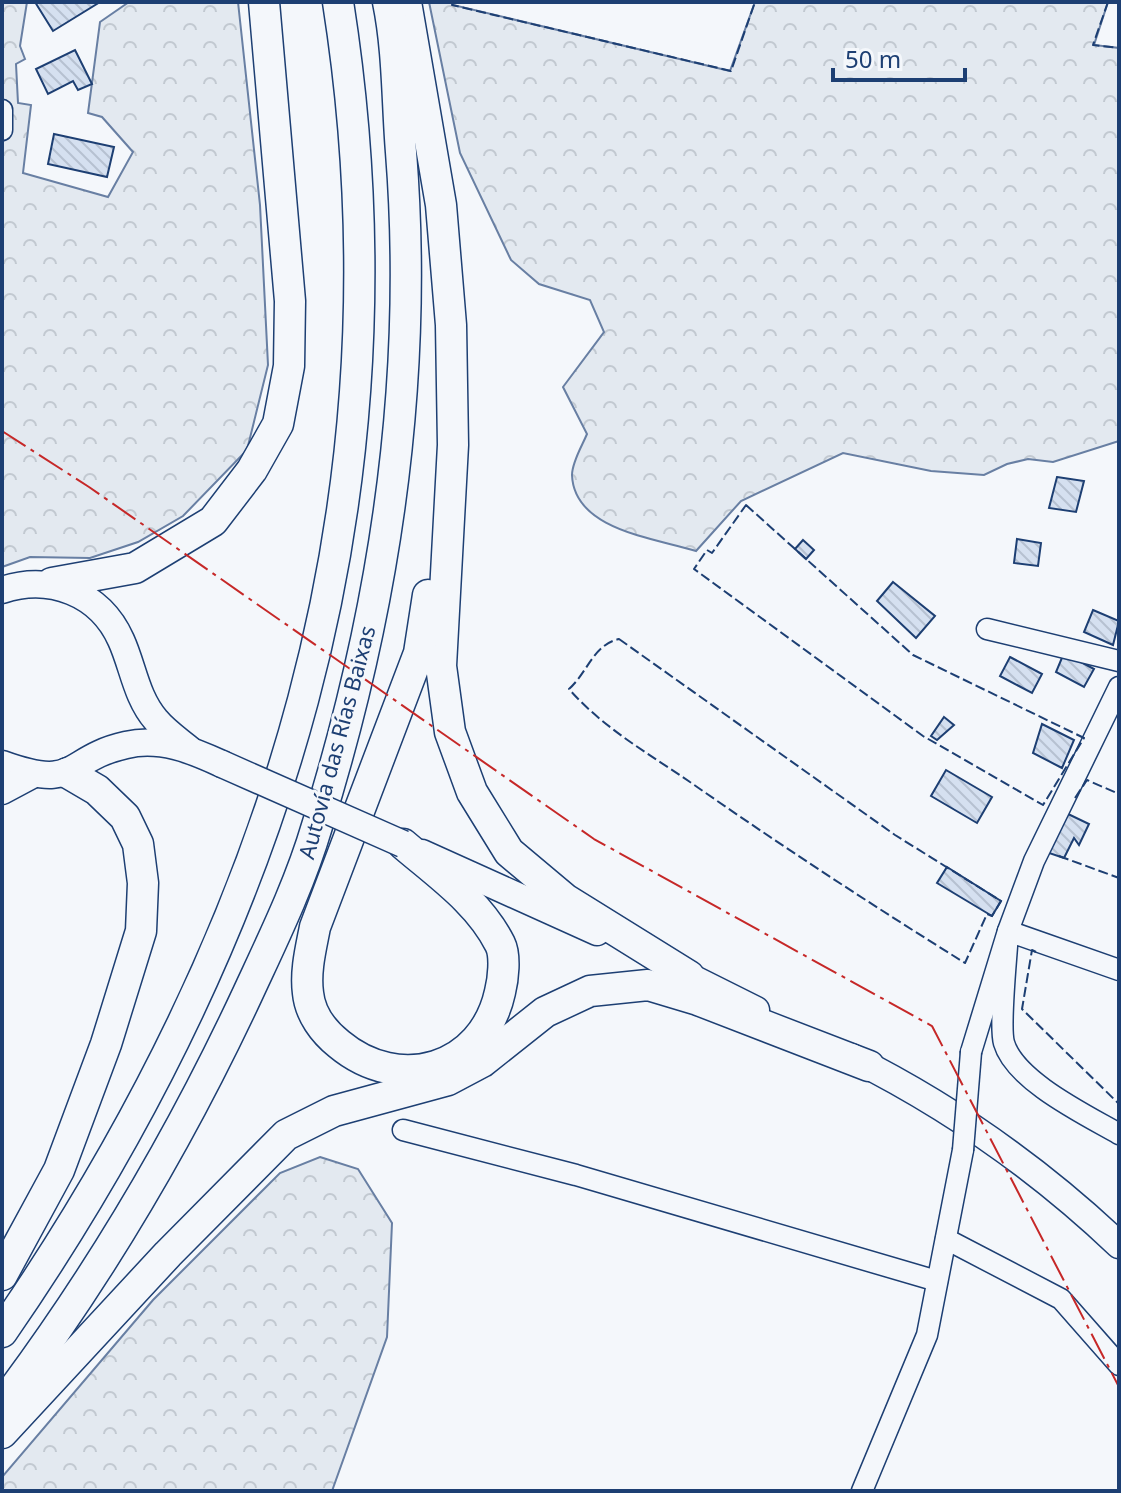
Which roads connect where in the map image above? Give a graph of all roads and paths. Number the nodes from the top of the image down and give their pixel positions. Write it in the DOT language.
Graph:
graph roads {
  1 [pos="264,2"];
  2 [pos="338,2"];
  3 [pos="388,2"];
  4 [pos="406,2"];
  5 [pos="2,110"];
  6 [pos="2,130"];
  7 [pos="453,445"];
  8 [pos="52,583"];
  9 [pos="2,590"];
  10 [pos="987,629"];
  11 [pos="1119,661"];
  12 [pos="1119,687"];
  13 [pos="189,749"];
  14 [pos="2,764"];
  15 [pos="68,773"];
  16 [pos="32,775"];
  17 [pos="2,791"];
  18 [pos="403,844"];
  19 [pos="1008,931"];
  20 [pos="1119,970"];
  21 [pos="689,976"];
  22 [pos="869,1066"];
  23 [pos="403,1130"];
  24 [pos="1119,1134"];
  25 [pos="946,1239"];
  26 [pos="1119,1245"];
  27 [pos="2,1275"];
  28 [pos="937,1281"];
  29 [pos="2,1332"];
  30 [pos="1119,1365"];
  31 [pos="2,1405"];
  32 [pos="2,1433"];
  33 [pos="862,1491"];
  1 -- 8 [label="highway"];
  2 -- 29 [label="highway, Autovía das Rías Baixas"];
  3 -- 31 [label="highway, Autovía das Rías Baixas"];
  4 -- 7 [label="highway"];
  5 -- 6 [label="street"];
  7 -- 18 [label="highway"];
  7 -- 21 [label="highway"];
  8 -- 9 [label="main road"];
  8 -- 13 [label="main road"];
  10 -- 11 [label="street"];
  12 -- 19 [label="street"];
  13 -- 15 [label="main road"];
  13 -- 18 [label="main road, bridge"];
  14 -- 16 [label="main road"];
  15 -- 16 [label="main road"];
  15 -- 27 [label="highway"];
  16 -- 17 [label="main road"];
  18 -- 21 [label="main road"];
  19 -- 20 [label="street"];
  19 -- 24 [label="street"];
  19 -- 25 [label="street, bridge"];
  21 -- 22 [label="main road"];
  22 -- 26 [label="main road"];
  22 -- 32 [label="highway"];
  23 -- 28 [label="street"];
  25 -- 28 [label="street"];
  25 -- 30 [label="street"];
  28 -- 33 [label="street"];
}
